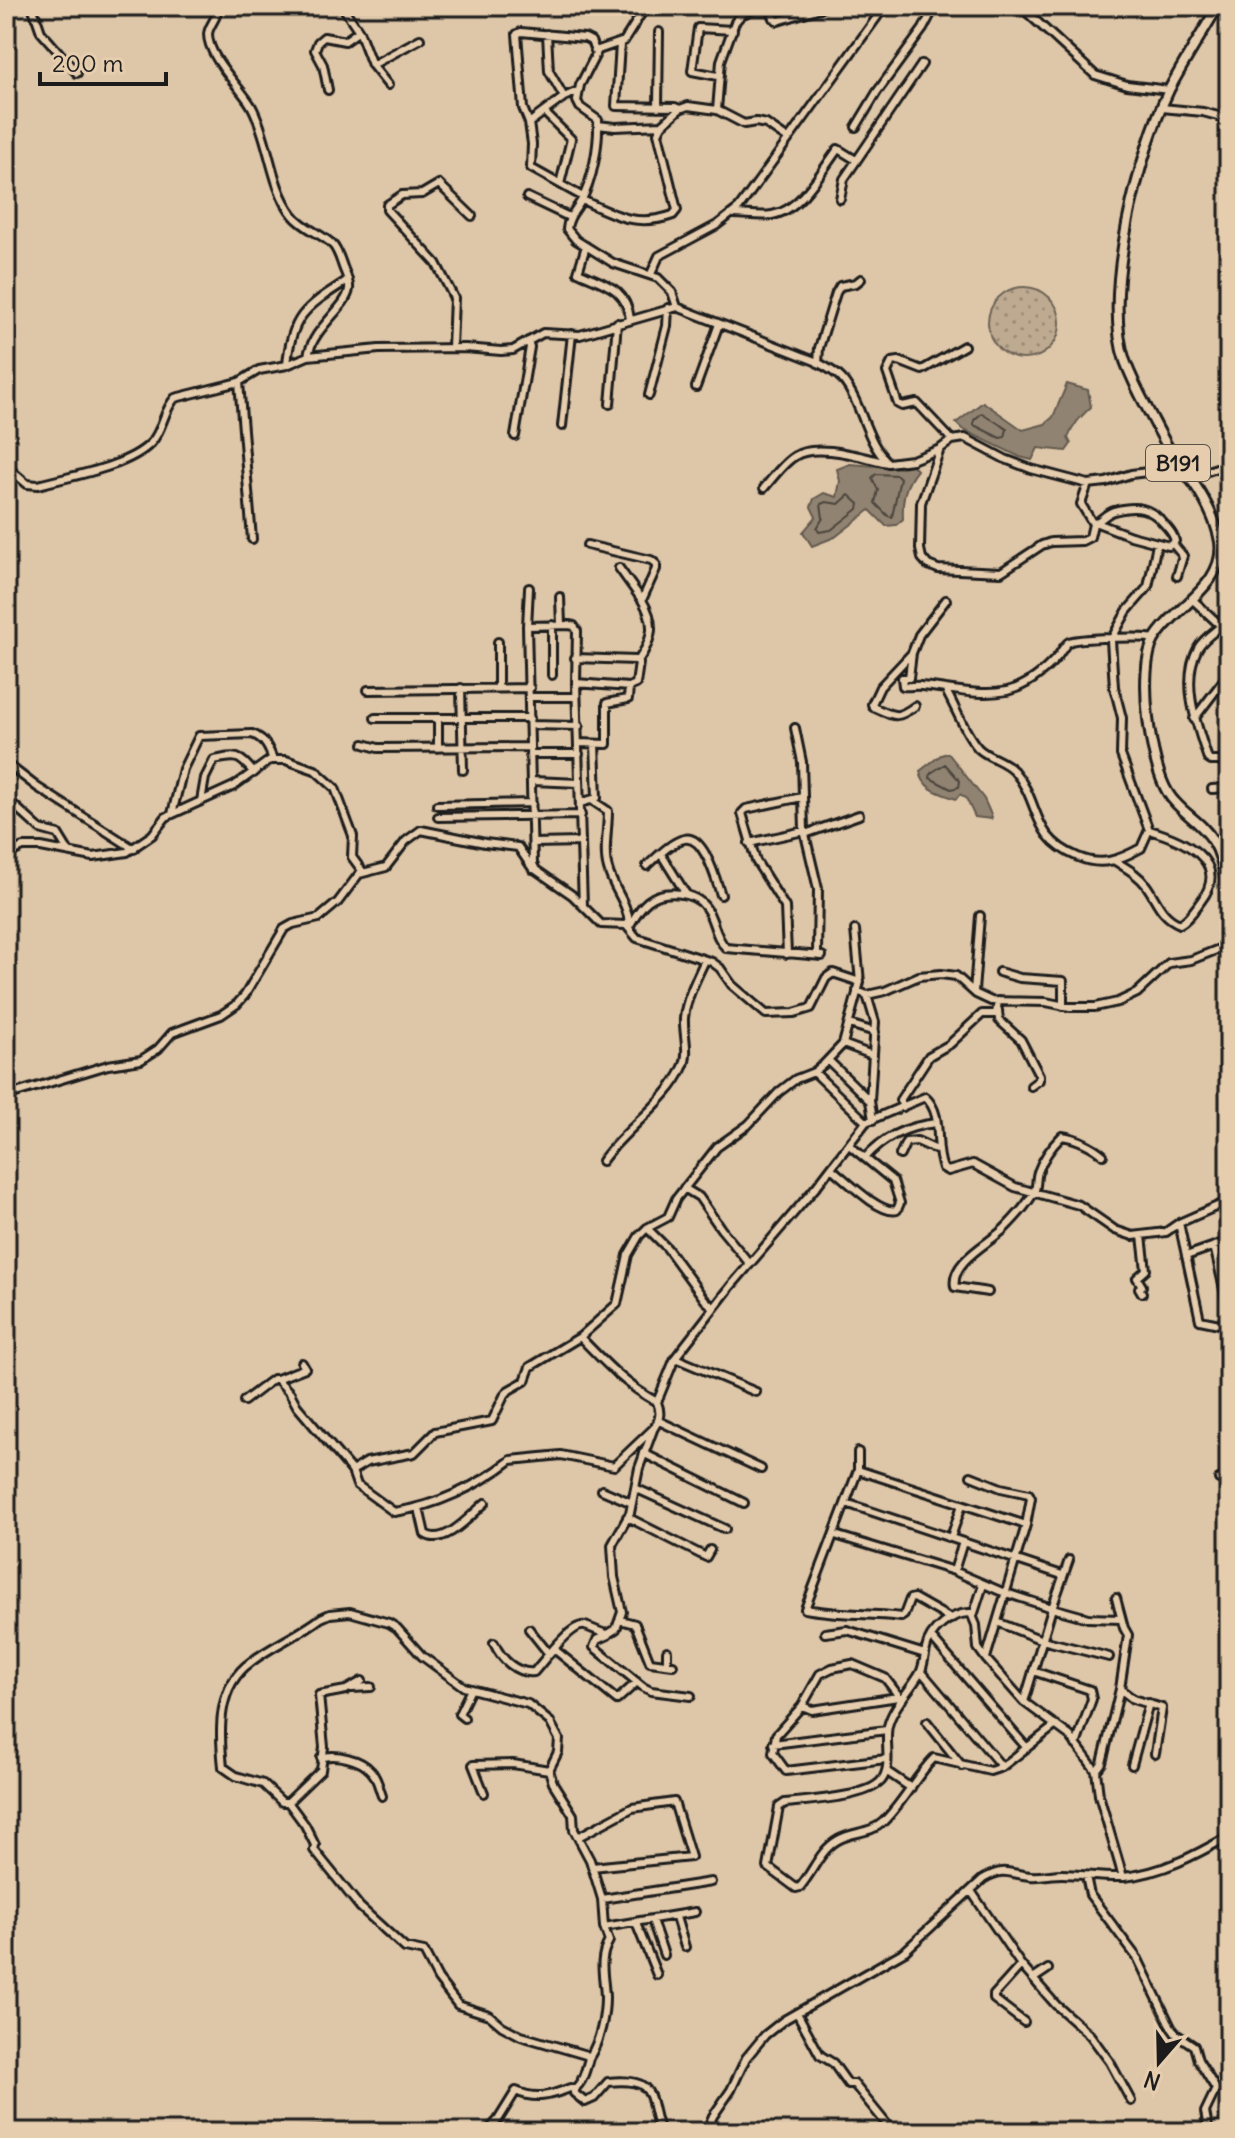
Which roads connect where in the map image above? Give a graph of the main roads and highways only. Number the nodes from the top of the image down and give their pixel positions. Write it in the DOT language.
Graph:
graph roads {
  1 [pos="1218,6"];
  2 [pos="1225,545"];
  3 [pos="1228,887"];
  1 -- 2 [label="main road, B191"];
  2 -- 3 [label="main road, B191"];
}
